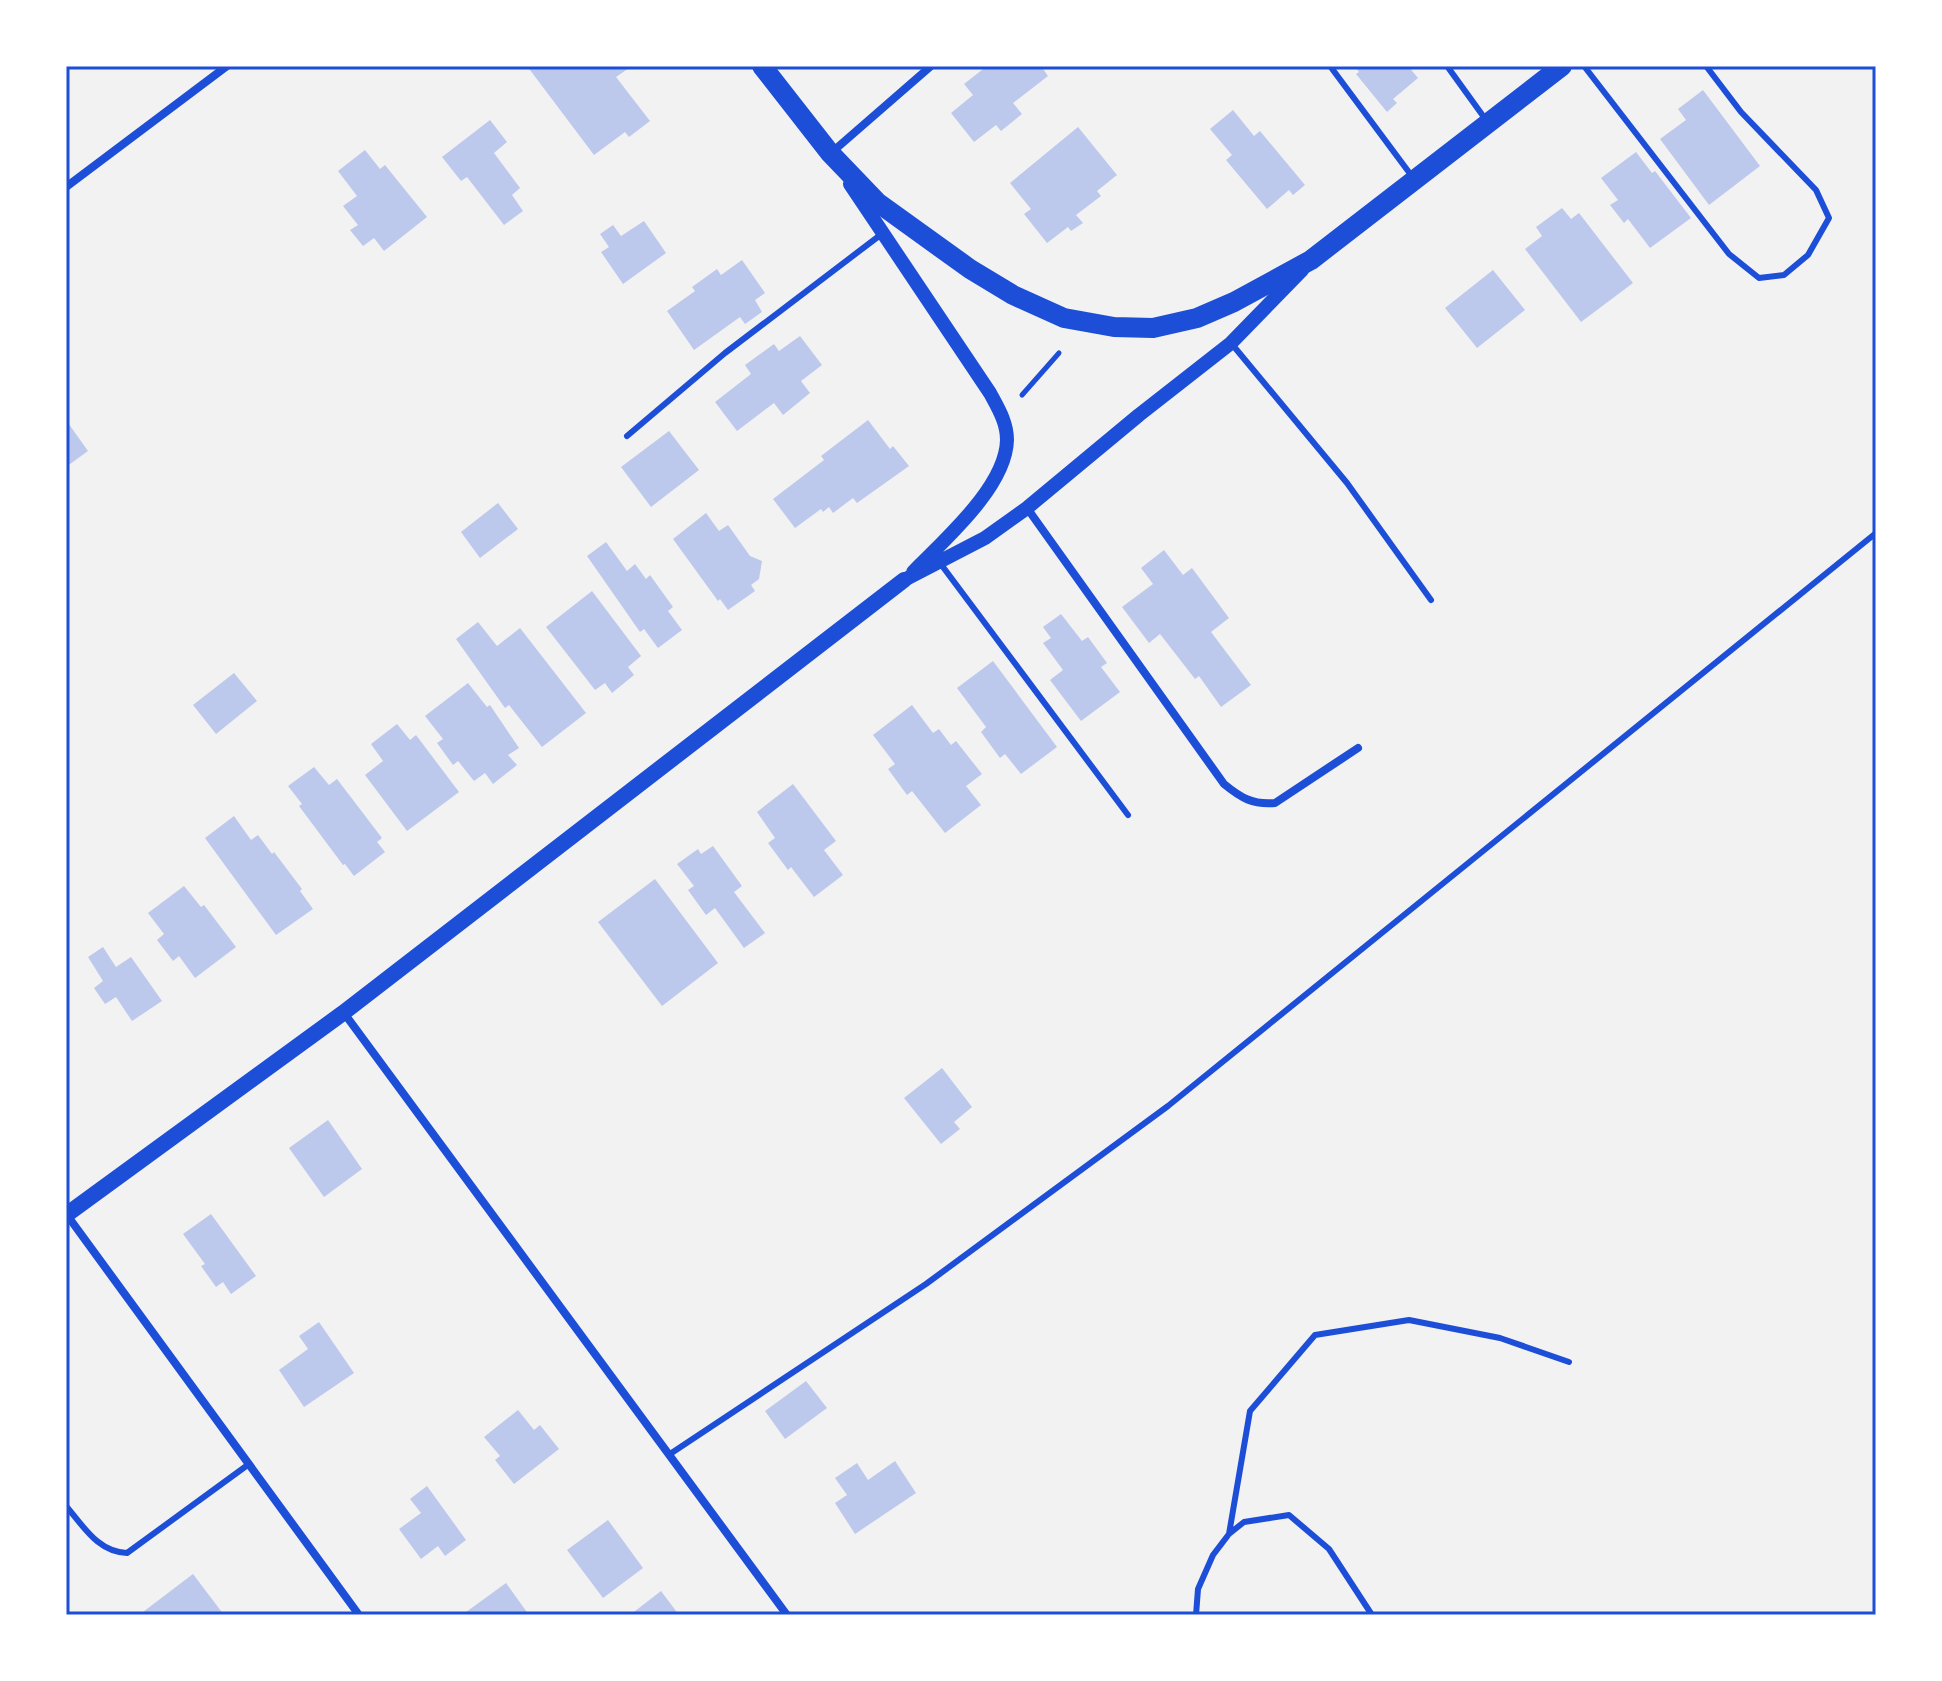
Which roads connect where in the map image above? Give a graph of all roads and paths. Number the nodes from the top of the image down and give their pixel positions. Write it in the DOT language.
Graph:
graph roads {
  1 [pos="227,66"];
  2 [pos="762,66"];
  3 [pos="931,66"];
  4 [pos="1330,66"];
  5 [pos="1447,66"];
  6 [pos="1562,66"];
  7 [pos="1584,66"];
  8 [pos="1706,66"];
  9 [pos="1488,123"];
  10 [pos="830,153"];
  11 [pos="1415,180"];
  12 [pos="66,187"];
  13 [pos="883,233"];
  14 [pos="1311,260"];
  15 [pos="1231,343"];
  16 [pos="1059,353"];
  17 [pos="1021,397"];
  18 [pos="627,436"];
  19 [pos="1027,508"];
  20 [pos="1876,533"];
  21 [pos="940,563"];
  22 [pos="904,580"];
  23 [pos="1431,600"];
  24 [pos="1358,748"];
  25 [pos="1128,815"];
  26 [pos="343,1013"];
  27 [pos="66,1215"];
  28 [pos="1569,1362"];
  29 [pos="670,1454"];
  30 [pos="249,1464"];
  31 [pos="66,1506"];
  32 [pos="1229,1534"];
  33 [pos="359,1615"];
  34 [pos="787,1615"];
  35 [pos="1196,1615"];
  36 [pos="1372,1615"];
  1 -- 12 [label="street"];
  2 -- 10 [label="main road"];
  3 -- 10 [label="street"];
  4 -- 11 [label="lane"];
  5 -- 9 [label="lane"];
  6 -- 9 [label="main road"];
  7 -- 8 [label="lane"];
  9 -- 11 [label="main road"];
  10 -- 13 [label="street"];
  10 -- 14 [label="main road"];
  11 -- 14 [label="main road"];
  13 -- 18 [label="lane"];
  13 -- 22 [label="street"];
  14 -- 15 [label="street"];
  15 -- 19 [label="street"];
  15 -- 23 [label="lane"];
  16 -- 17 [label="path"];
  19 -- 21 [label="street"];
  19 -- 24 [label="street"];
  20 -- 29 [label="lane"];
  21 -- 22 [label="street"];
  21 -- 25 [label="lane"];
  22 -- 26 [label="main road"];
  26 -- 27 [label="main road"];
  26 -- 29 [label="street"];
  27 -- 30 [label="street"];
  28 -- 32 [label="lane"];
  29 -- 34 [label="street"];
  30 -- 31 [label="lane"];
  30 -- 33 [label="street"];
  32 -- 35 [label="lane"];
  32 -- 36 [label="lane"];
}
